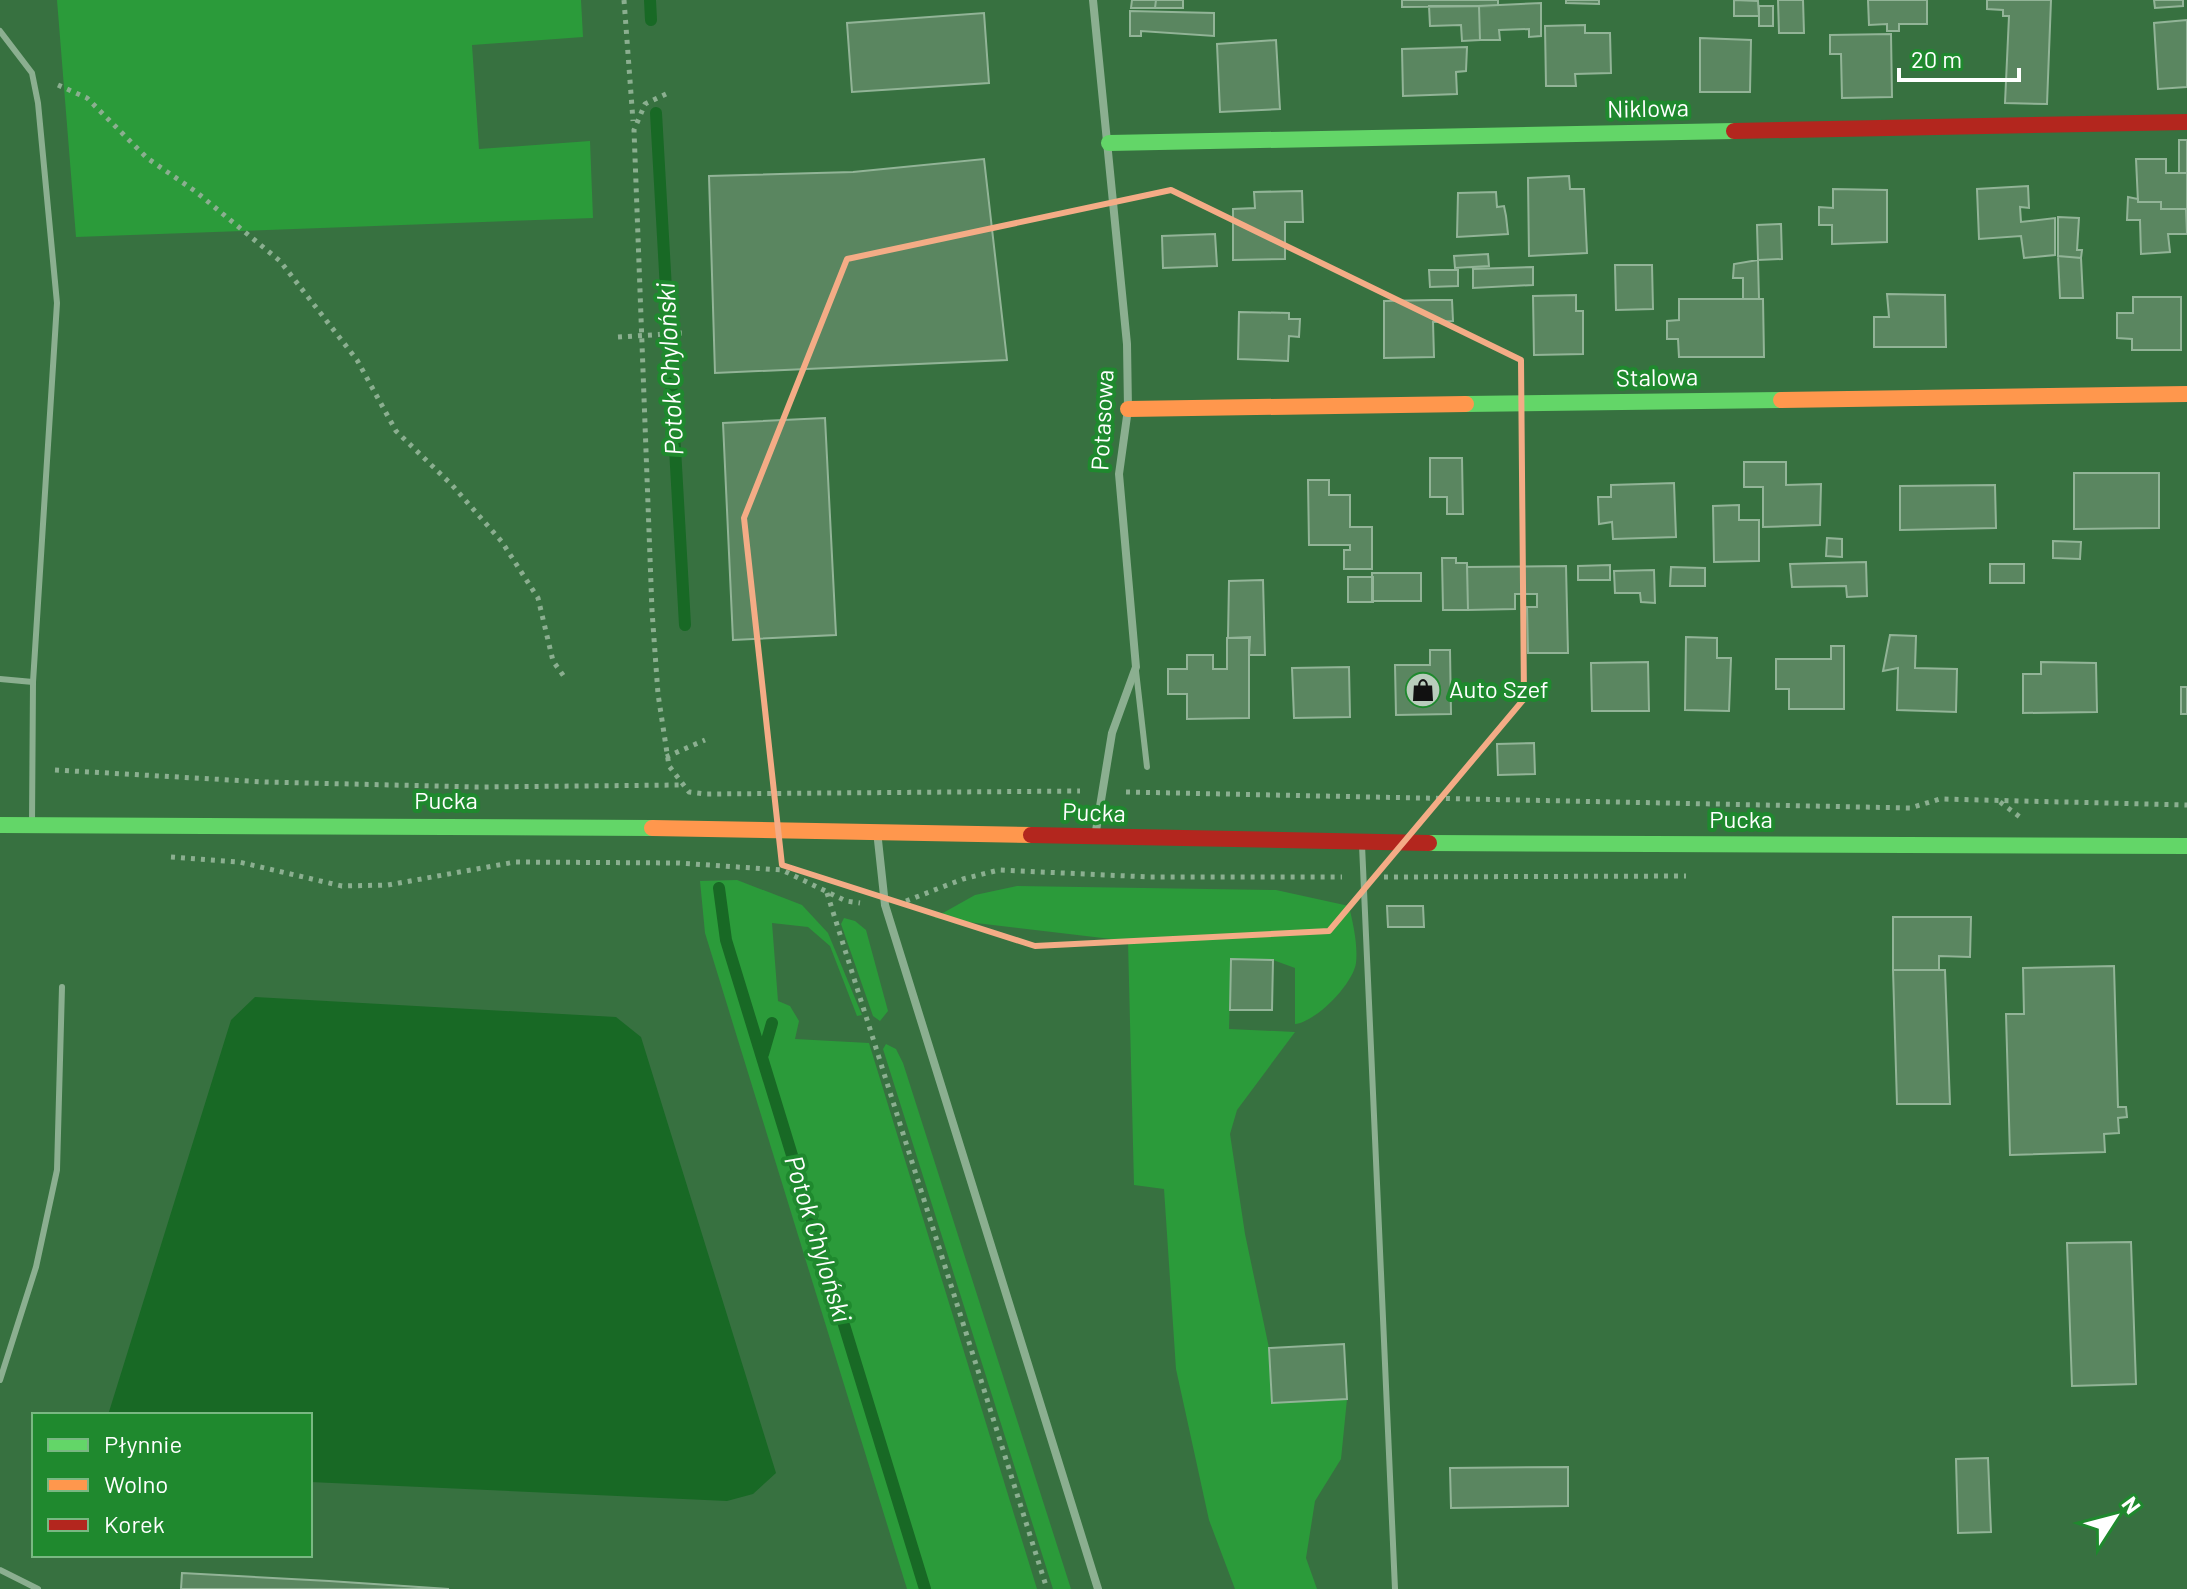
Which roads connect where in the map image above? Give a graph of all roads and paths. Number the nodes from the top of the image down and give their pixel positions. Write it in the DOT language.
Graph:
graph roads {
  1 [pos="624,0"];
  2 [pos="1093,0"];
  3 [pos="0,31"];
  4 [pos="32,73"];
  5 [pos="666,94"];
  6 [pos="2187,122"];
  7 [pos="634,130"];
  8 [pos="1109,143"];
  9 [pos="683,333"];
  10 [pos="646,335"];
  11 [pos="618,337"];
  12 [pos="2187,394"];
  13 [pos="1128,409"];
  14 [pos="1136,667"];
  15 [pos="565,678"];
  16 [pos="0,679"];
  17 [pos="33,682"];
  18 [pos="705,740"];
  19 [pos="666,757"];
  20 [pos="1147,767"];
  21 [pos="32,769"];
  22 [pos="681,785"];
  23 [pos="1101,791"];
  24 [pos="2187,805"];
  25 [pos="0,825"];
  26 [pos="32,825"];
  27 [pos="877,830"];
  28 [pos="1095,837"];
  29 [pos="1362,843"];
  30 [pos="2187,846"];
  31 [pos="159,856"];
  32 [pos="1688,876"];
  33 [pos="1365,878"];
  34 [pos="827,892"];
  35 [pos="885,905"];
  36 [pos="62,987"];
  37 [pos="0,1380"];
  38 [pos="0,1570"];
  39 [pos="38,1589"];
  40 [pos="1047,1589"];
  41 [pos="1098,1589"];
  42 [pos="1395,1589"];
  1 -- 7 [label="path"];
  2 -- 8 [label="street, Potasowa"];
  3 -- 4 [label="lane"];
  4 -- 15 [label="path"];
  4 -- 17 [label="lane"];
  5 -- 7 [label="path"];
  6 -- 8 [label="street, Niklowa"];
  7 -- 10 [label="path"];
  8 -- 13 [label="street, Potasowa"];
  9 -- 10 [label="path"];
  10 -- 11 [label="path"];
  10 -- 19 [label="path"];
  12 -- 13 [label="street, Stalowa"];
  13 -- 14 [label="street, Potasowa"];
  14 -- 20 [label="lane"];
  14 -- 23 [label="street, Potasowa"];
  16 -- 17 [label="lane"];
  17 -- 21 [label="lane"];
  18 -- 19 [label="path"];
  19 -- 22 [label="path"];
  21 -- 22 [label="path"];
  21 -- 26 [label="lane"];
  22 -- 23 [label="path"];
  23 -- 24 [label="path"];
  23 -- 28 [label="street, Potasowa"];
  25 -- 26 [label="street, Pucka"];
  26 -- 27 [label="street, Pucka"];
  27 -- 28 [label="street, Pucka"];
  27 -- 35 [label="street"];
  28 -- 29 [label="street, Pucka"];
  29 -- 30 [label="street, Pucka"];
  29 -- 33 [label="lane"];
  31 -- 34 [label="path"];
  32 -- 33 [label="path"];
  33 -- 35 [label="path"];
  33 -- 42 [label="lane"];
  34 -- 35 [label="path"];
  34 -- 40 [label="path"];
  35 -- 41 [label="street"];
  36 -- 37 [label="lane"];
  38 -- 39 [label="lane"];
}
